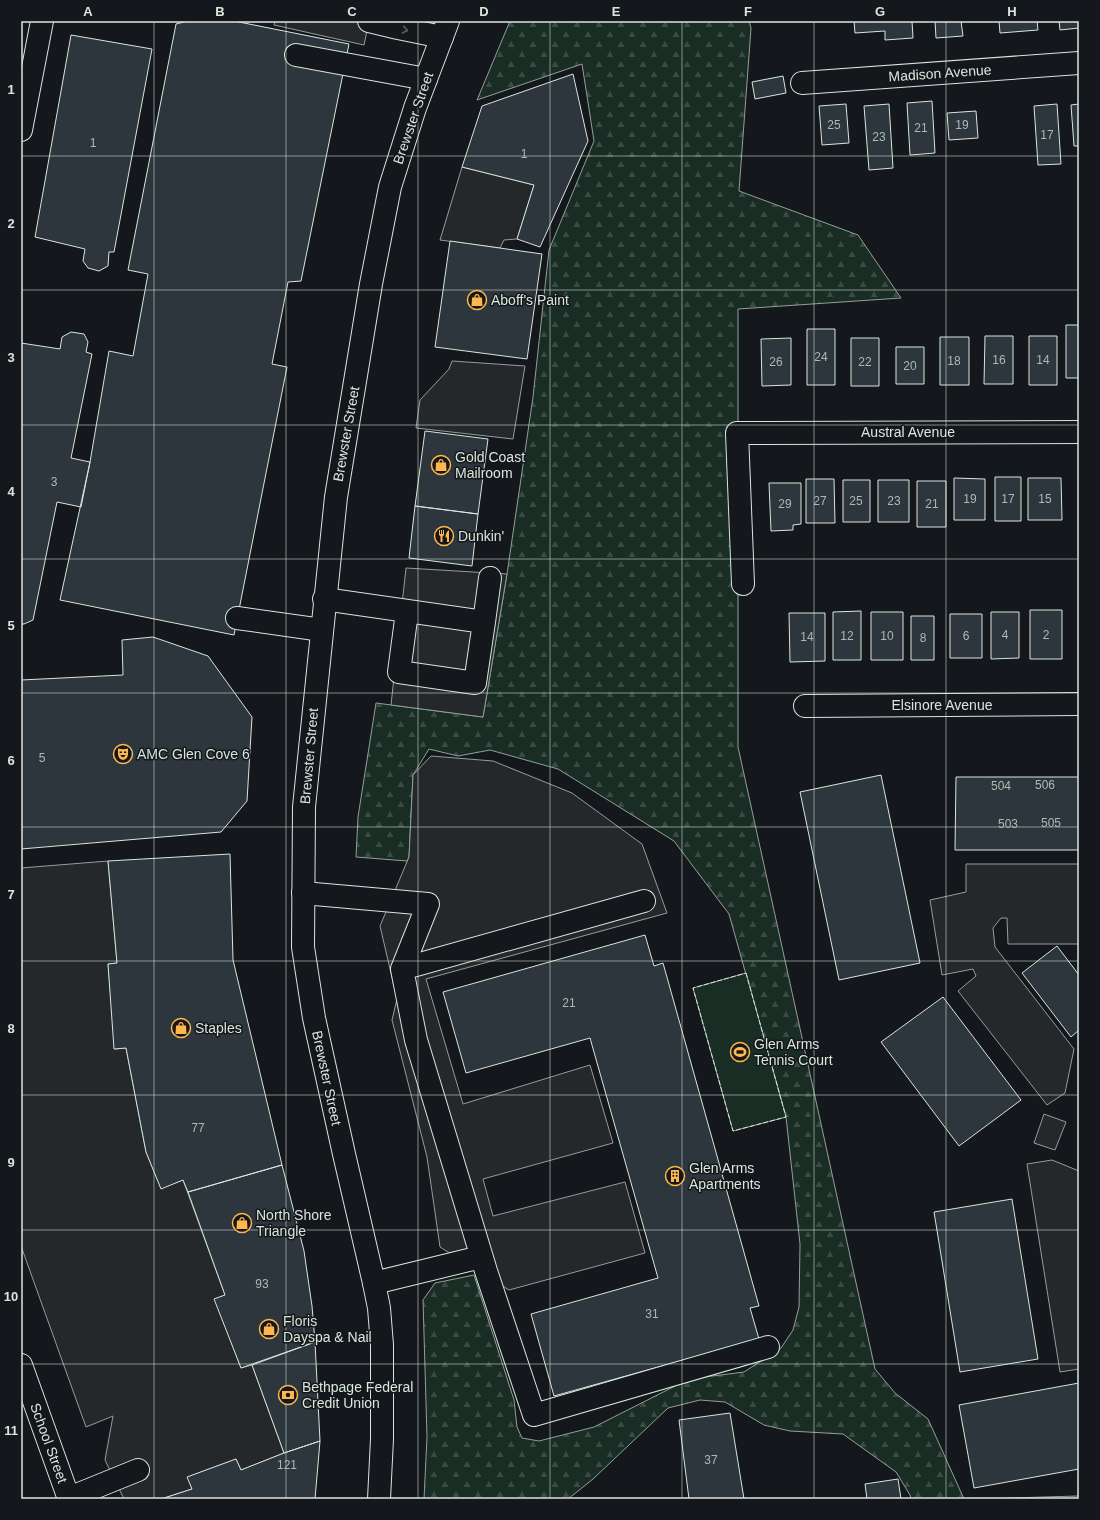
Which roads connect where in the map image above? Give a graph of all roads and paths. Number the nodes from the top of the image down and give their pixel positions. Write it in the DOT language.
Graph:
graph roads {
  1 [pos="42,21"];
  2 [pos="369,21"];
  3 [pos="447,25"];
  4 [pos="296,55"];
  5 [pos="1079,63"];
  6 [pos="426,79"];
  7 [pos="802,83"];
  8 [pos="21,130"];
  9 [pos="1079,432"];
  10 [pos="490,578"];
  11 [pos="743,584"];
  12 [pos="324,599"];
  13 [pos="407,612"];
  14 [pos="237,618"];
  15 [pos="484,622"];
  16 [pos="322,630"];
  17 [pos="1079,704"];
  18 [pos="804,706"];
  19 [pos="303,893"];
  20 [pos="644,900"];
  21 [pos="402,969"];
  22 [pos="481,1257"];
  23 [pos="374,1283"];
  24 [pos="768,1348"];
  25 [pos="21,1365"];
  26 [pos="138,1470"];
  27 [pos="69,1498"];
  28 [pos="379,1499"];
  1 -- 8 [label="main road"];
  2 -- 3 [label="main road, one-way"];
  3 -- 6 [label="main road, Brewster Street"];
  4 -- 6 [label="main road"];
  5 -- 7 [label="main road, Madison Avenue"];
  6 -- 12 [label="main road, Brewster Street"];
  9 -- 11 [label="main road, Austral Avenue"];
  10 -- 15 [label="main road"];
  12 -- 13 [label="main road"];
  12 -- 16 [label="main road, Brewster Street"];
  13 -- 15 [label="main road"];
  13 -- 15 [label="main road"];
  14 -- 16 [label="main road"];
  16 -- 19 [label="main road, Brewster Street"];
  17 -- 18 [label="main road, Elsinore Avenue"];
  19 -- 21 [label="main road"];
  19 -- 23 [label="main road, Brewster Street"];
  20 -- 21 [label="main road"];
  21 -- 22 [label="main road"];
  22 -- 23 [label="main road"];
  22 -- 24 [label="main road"];
  23 -- 28 [label="main road, Brewster Street"];
  25 -- 27 [label="main road, School Street"];
  26 -- 27 [label="main road"];
}
